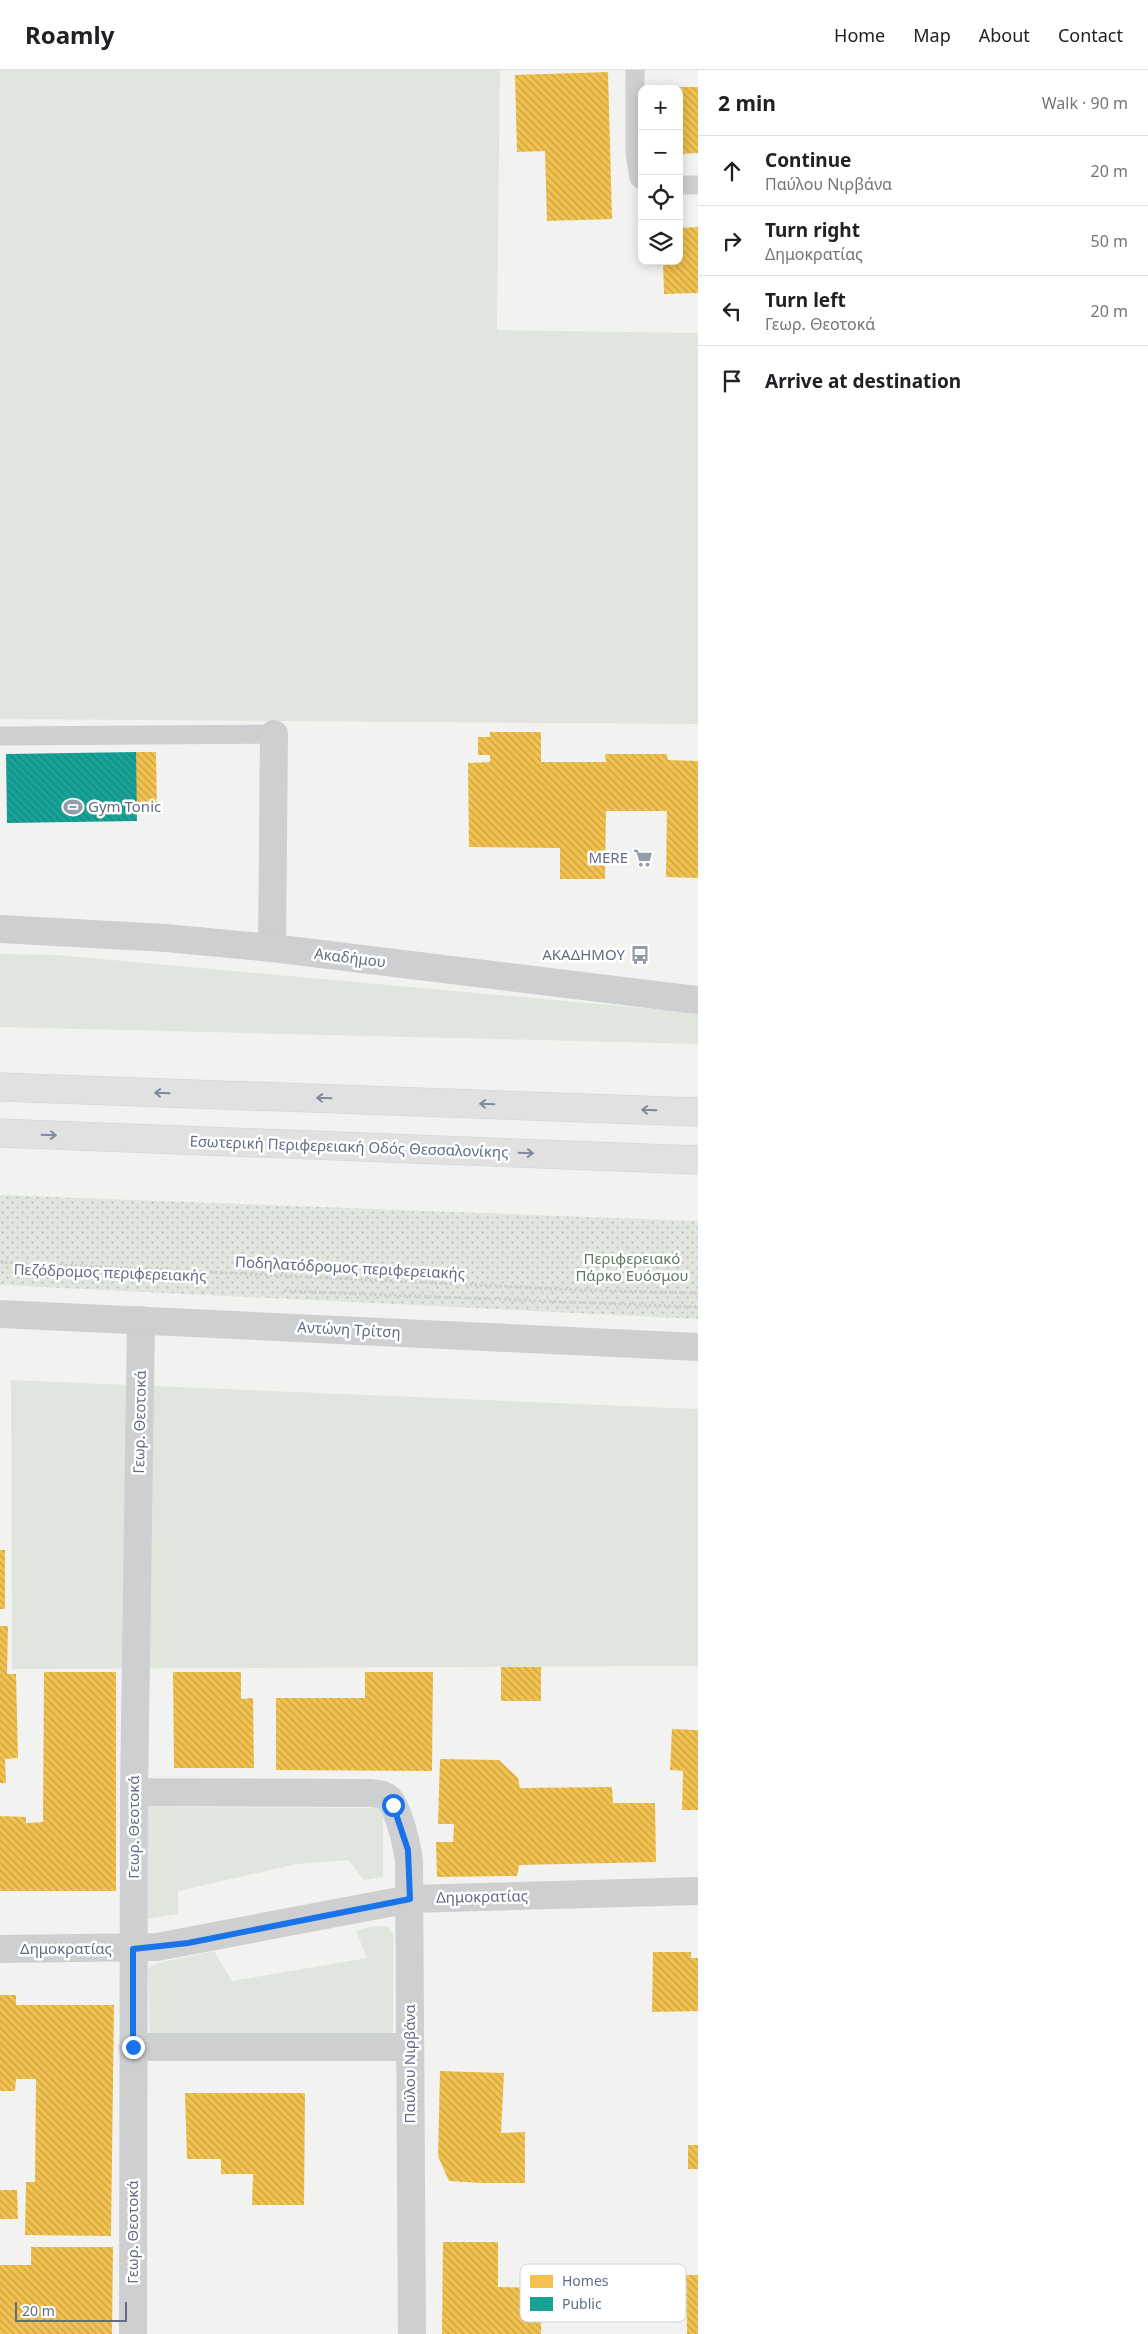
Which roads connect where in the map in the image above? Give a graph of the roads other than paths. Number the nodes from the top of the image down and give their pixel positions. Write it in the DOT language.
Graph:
graph roads {
  1 [pos="634,70"];
  2 [pos="640,175"];
  3 [pos="683,185"];
  4 [pos="698,185"];
  5 [pos="274,734"];
  6 [pos="0,736"];
  7 [pos="0,928"];
  8 [pos="272,948"];
  9 [pos="698,1000"];
  10 [pos="0,1087"];
  11 [pos="698,1112"];
  12 [pos="0,1133"];
  13 [pos="698,1160"];
  14 [pos="0,1314"];
  15 [pos="141,1320"];
  16 [pos="698,1347"];
  17 [pos="134,1792"];
  18 [pos="698,1892"];
  19 [pos="410,1899"];
  20 [pos="0,1949"];
  21 [pos="133,1949"];
  22 [pos="133,2047"];
  23 [pos="409,2047"];
  24 [pos="133,2334"];
  25 [pos="412,2334"];
  1 -- 2 [label="lane"];
  3 -- 4 [label="lane"];
  5 -- 6 [label="lane"];
  5 -- 8 [label="street"];
  7 -- 8 [label="street, Ακαδήμου"];
  8 -- 9 [label="street, Ακαδήμου"];
  11 -- 10 [label="highway, one-way"];
  12 -- 13 [label="highway, Εσωτερική Περιφερειακή Οδός Θεσσαλονίκης, one-way"];
  14 -- 15 [label="street, Αντώνη Τρίτση"];
  15 -- 16 [label="street, Αντώνη Τρίτση"];
  15 -- 17 [label="street, Γεωρ. Θεοτοκά"];
  17 -- 19 [label="street, Παύλου Νιρβάνα"];
  17 -- 21 [label="street, Γεωρ. Θεοτοκά"];
  18 -- 19 [label="street, Δημοκρατίας"];
  19 -- 21 [label="street, Δημοκρατίας"];
  19 -- 23 [label="street, Παύλου Νιρβάνα"];
  20 -- 21 [label="street, Δημοκρατίας"];
  21 -- 22 [label="street, Γεωρ. Θεοτοκά"];
  22 -- 23 [label="street"];
  22 -- 24 [label="street, Γεωρ. Θεοτοκά"];
  23 -- 25 [label="street, Παύλου Νιρβάνα"];
}
